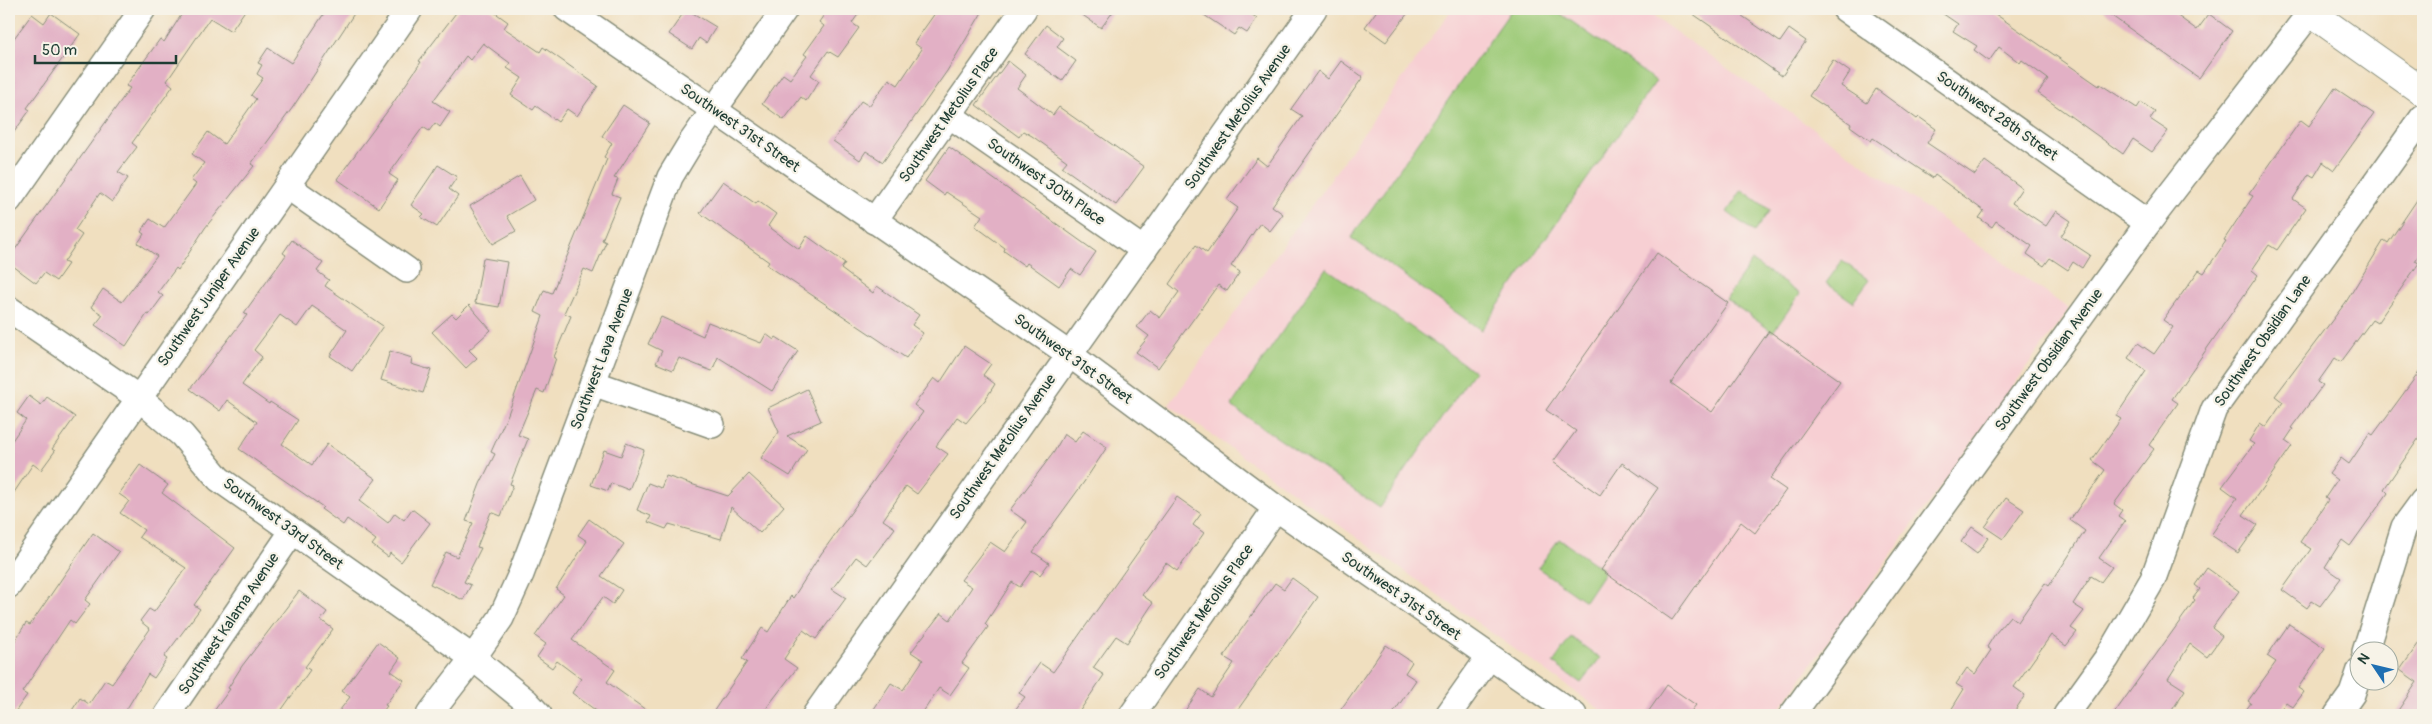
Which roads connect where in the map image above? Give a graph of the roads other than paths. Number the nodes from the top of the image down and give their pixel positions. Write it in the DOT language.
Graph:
graph roads {
  1 [pos="143,9"];
  2 [pos="410,9"];
  3 [pos="567,9"];
  4 [pos="785,9"];
  5 [pos="1024,9"];
  6 [pos="1314,9"];
  7 [pos="1845,9"];
  8 [pos="2310,10"];
  9 [pos="2423,92"];
  10 [pos="714,111"];
  11 [pos="949,115"];
  12 [pos="2423,117"];
  13 [pos="287,186"];
  14 [pos="9,200"];
  15 [pos="874,221"];
  16 [pos="2148,223"];
  17 [pos="1144,250"];
  18 [pos="407,270"];
  19 [pos="9,309"];
  20 [pos="1069,354"];
  21 [pos="593,383"];
  22 [pos="139,398"];
  23 [pos="712,425"];
  24 [pos="2423,502"];
  25 [pos="1276,508"];
  26 [pos="292,532"];
  27 [pos="9,585"];
  28 [pos="2368,642"];
  29 [pos="1489,657"];
  30 [pos="473,658"];
  31 [pos="2353,692"];
  32 [pos="167,715"];
  33 [pos="429,715"];
  34 [pos="539,715"];
  35 [pos="815,715"];
  36 [pos="1132,715"];
  37 [pos="1448,715"];
  38 [pos="1574,715"];
  39 [pos="1792,715"];
  40 [pos="2066,715"];
  41 [pos="2337,715"];
  1 -- 14 [label="street"];
  2 -- 13 [label="street, Southwest Juniper Avenue"];
  3 -- 10 [label="street, Southwest 31st Street"];
  4 -- 10 [label="street, Southwest Lava Avenue"];
  5 -- 11 [label="street, Southwest Metolius Place"];
  6 -- 17 [label="street, Southwest Metolius Avenue"];
  7 -- 16 [label="street, Southwest 28th Street"];
  8 -- 9 [label="main road"];
  8 -- 16 [label="street, Southwest Obsidian Avenue"];
  10 -- 15 [label="street, Southwest 31st Street"];
  10 -- 21 [label="street, Southwest Lava Avenue"];
  11 -- 15 [label="street, Southwest Metolius Place"];
  11 -- 17 [label="street, Southwest 30th Place"];
  12 -- 40 [label="street, Southwest Obsidian Lane"];
  13 -- 18 [label="street"];
  13 -- 22 [label="street, Southwest Juniper Avenue"];
  15 -- 20 [label="street, Southwest 31st Street"];
  16 -- 39 [label="street, Southwest Obsidian Avenue"];
  17 -- 20 [label="street, Southwest Metolius Avenue"];
  19 -- 22 [label="street, Southwest 33rd Street"];
  20 -- 25 [label="street, Southwest 31st Street"];
  20 -- 35 [label="street, Southwest Metolius Avenue"];
  21 -- 23 [label="street"];
  21 -- 30 [label="street, Southwest Lava Avenue"];
  22 -- 26 [label="street, Southwest 33rd Street"];
  22 -- 27 [label="street, Southwest Juniper Avenue"];
  24 -- 28 [label="street"];
  25 -- 29 [label="street, Southwest 31st Street"];
  25 -- 36 [label="street, Southwest Metolius Place"];
  26 -- 30 [label="street, Southwest 33rd Street"];
  26 -- 32 [label="street, Southwest Kalama Avenue"];
  29 -- 37 [label="street"];
  29 -- 38 [label="street, Southwest 31st Street"];
  30 -- 33 [label="street, Southwest Lava Avenue"];
  30 -- 34 [label="street, Southwest 33rd Street"];
  31 -- 41 [label="street"];
}
